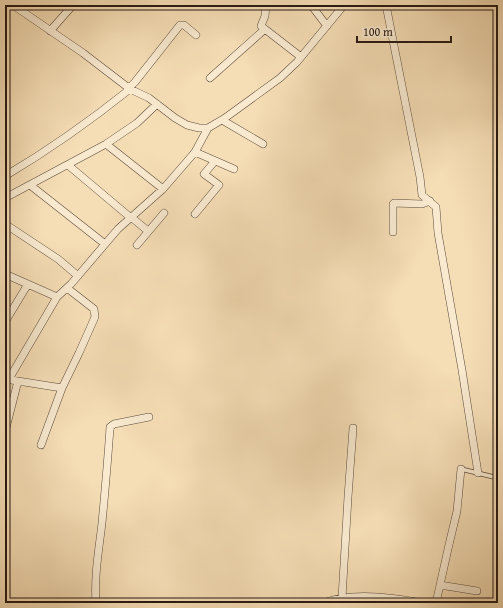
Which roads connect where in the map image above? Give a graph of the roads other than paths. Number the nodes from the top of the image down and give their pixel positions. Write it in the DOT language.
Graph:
graph roads {
  1 [pos="13,5"];
  2 [pos="73,5"];
  3 [pos="266,5"];
  4 [pos="311,5"];
  5 [pos="344,5"];
  6 [pos="386,5"];
  7 [pos="327,26"];
  8 [pos="265,29"];
  9 [pos="50,31"];
  10 [pos="196,35"];
  11 [pos="302,57"];
  12 [pos="210,78"];
  13 [pos="130,89"];
  14 [pos="157,104"];
  15 [pos="222,120"];
  16 [pos="208,128"];
  17 [pos="106,144"];
  18 [pos="263,144"];
  19 [pos="195,152"];
  20 [pos="215,161"];
  21 [pos="68,165"];
  22 [pos="234,169"];
  23 [pos="5,176"];
  24 [pos="30,185"];
  25 [pos="163,189"];
  26 [pos="5,198"];
  27 [pos="430,201"];
  28 [pos="164,213"];
  29 [pos="195,214"];
  30 [pos="131,218"];
  31 [pos="5,224"];
  32 [pos="148,231"];
  33 [pos="393,232"];
  34 [pos="105,244"];
  35 [pos="137,245"];
  36 [pos="5,274"];
  37 [pos="78,276"];
  38 [pos="28,284"];
  39 [pos="67,288"];
  40 [pos="57,297"];
  41 [pos="5,322"];
  42 [pos="7,379"];
  43 [pos="18,381"];
  44 [pos="62,388"];
  45 [pos="149,417"];
  46 [pos="353,428"];
  47 [pos="5,432"];
  48 [pos="41,445"];
  49 [pos="461,469"];
  50 [pos="478,473"];
  51 [pos="498,478"];
  52 [pos="440,585"];
  53 [pos="477,591"];
  54 [pos="342,598"];
  55 [pos="334,601"];
  56 [pos="96,603"];
  57 [pos="323,603"];
  58 [pos="422,603"];
  59 [pos="436,603"];
  1 -- 9 [label="street"];
  2 -- 9 [label="street"];
  3 -- 8 [label="street"];
  4 -- 7 [label="street"];
  5 -- 7 [label="street"];
  6 -- 27 [label="street"];
  7 -- 11 [label="street"];
  8 -- 11 [label="street"];
  8 -- 12 [label="street"];
  9 -- 13 [label="street"];
  10 -- 13 [label="street"];
  11 -- 15 [label="street"];
  13 -- 14 [label="street"];
  13 -- 23 [label="street"];
  14 -- 16 [label="street"];
  14 -- 17 [label="street"];
  15 -- 16 [label="street"];
  15 -- 18 [label="street"];
  16 -- 19 [label="street"];
  17 -- 21 [label="street"];
  17 -- 25 [label="street"];
  19 -- 20 [label="street"];
  19 -- 25 [label="street"];
  20 -- 22 [label="street"];
  20 -- 29 [label="street"];
  21 -- 24 [label="street"];
  21 -- 30 [label="street"];
  24 -- 26 [label="street"];
  24 -- 34 [label="street"];
  25 -- 30 [label="street"];
  27 -- 33 [label="street"];
  27 -- 50 [label="street"];
  28 -- 32 [label="street"];
  30 -- 32 [label="street"];
  30 -- 34 [label="street"];
  31 -- 37 [label="street"];
  32 -- 35 [label="street"];
  34 -- 37 [label="street"];
  36 -- 38 [label="street"];
  37 -- 39 [label="street"];
  38 -- 40 [label="street"];
  38 -- 41 [label="street"];
  39 -- 40 [label="street"];
  39 -- 44 [label="street"];
  40 -- 42 [label="street"];
  42 -- 43 [label="street"];
  43 -- 44 [label="street"];
  43 -- 47 [label="street"];
  44 -- 48 [label="street"];
  45 -- 56 [label="street"];
  46 -- 54 [label="street"];
  49 -- 50 [label="lane"];
  49 -- 52 [label="street"];
  50 -- 51 [label="lane"];
  52 -- 53 [label="street"];
  52 -- 59 [label="street"];
  54 -- 55 [label="street"];
  54 -- 58 [label="street"];
  55 -- 57 [label="street"];
}
